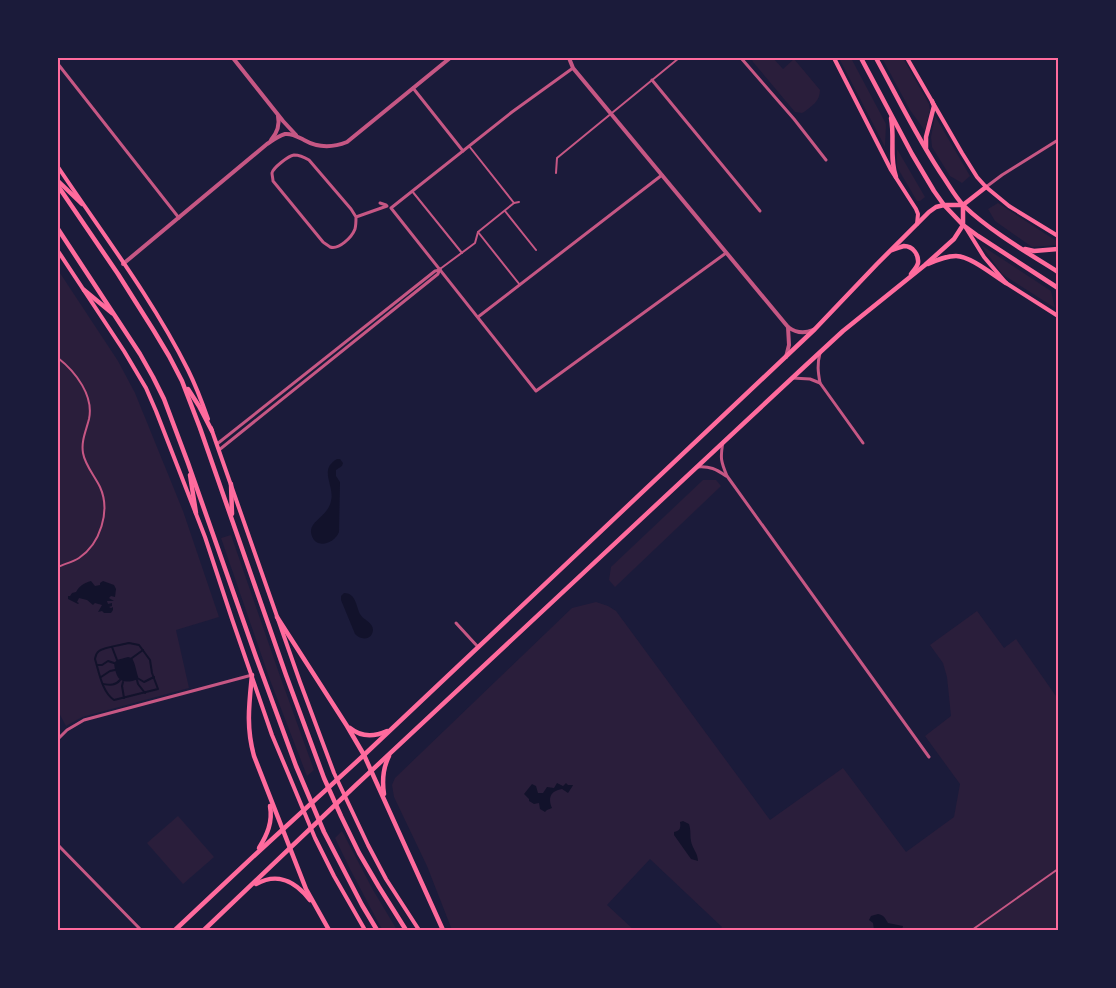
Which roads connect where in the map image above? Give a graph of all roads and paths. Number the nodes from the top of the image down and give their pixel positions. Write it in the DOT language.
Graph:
graph roads {
  1 [pos="233,58"];
  2 [pos="450,58"];
  3 [pos="569,58"];
  4 [pos="679,58"];
  5 [pos="741,58"];
  6 [pos="834,58"];
  7 [pos="861,58"];
  8 [pos="876,58"];
  9 [pos="907,58"];
  10 [pos="58,64"];
  11 [pos="573,68"];
  12 [pos="652,80"];
  13 [pos="413,88"];
  14 [pos="932,101"];
  15 [pos="276,112"];
  16 [pos="889,112"];
  17 [pos="612,114"];
  18 [pos="297,136"];
  19 [pos="1058,140"];
  20 [pos="267,144"];
  21 [pos="469,146"];
  22 [pos="463,151"];
  23 [pos="927,152"];
  24 [pos="826,160"];
  25 [pos="58,167"];
  26 [pos="556,173"];
  27 [pos="662,175"];
  28 [pos="896,177"];
  29 [pos="58,181"];
  30 [pos="58,186"];
  31 [pos="986,188"];
  32 [pos="412,191"];
  33 [pos="519,202"];
  34 [pos="380,203"];
  35 [pos="514,203"];
  36 [pos="82,204"];
  37 [pos="944,204"];
  38 [pos="963,205"];
  39 [pos="389,207"];
  40 [pos="505,210"];
  41 [pos="760,211"];
  42 [pos="356,217"];
  43 [pos="179,218"];
  44 [pos="917,224"];
  45 [pos="963,224"];
  46 [pos="58,230"];
  47 [pos="478,232"];
  48 [pos="1058,236"];
  49 [pos="1021,248"];
  50 [pos="1058,249"];
  51 [pos="58,250"];
  52 [pos="536,250"];
  53 [pos="889,251"];
  54 [pos="462,253"];
  55 [pos="726,253"];
  56 [pos="123,264"];
  57 [pos="925,265"];
  58 [pos="440,269"];
  59 [pos="1058,272"];
  60 [pos="904,282"];
  61 [pos="1006,283"];
  62 [pos="520,284"];
  63 [pos="1058,288"];
  64 [pos="84,290"];
  65 [pos="1058,316"];
  66 [pos="116,317"];
  67 [pos="478,317"];
  68 [pos="788,327"];
  69 [pos="815,329"];
  70 [pos="820,352"];
  71 [pos="786,357"];
  72 [pos="58,358"];
  73 [pos="792,378"];
  74 [pos="182,381"];
  75 [pos="820,383"];
  76 [pos="212,431"];
  77 [pos="724,442"];
  78 [pos="863,443"];
  79 [pos="217,444"];
  80 [pos="219,450"];
  81 [pos="188,464"];
  82 [pos="697,467"];
  83 [pos="727,476"];
  84 [pos="231,484"];
  85 [pos="196,513"];
  86 [pos="232,520"];
  87 [pos="58,567"];
  88 [pos="277,617"];
  89 [pos="456,624"];
  90 [pos="478,648"];
  91 [pos="252,675"];
  92 [pos="347,726"];
  93 [pos="393,728"];
  94 [pos="58,739"];
  95 [pos="390,753"];
  96 [pos="364,756"];
  97 [pos="929,757"];
  98 [pos="371,771"];
  99 [pos="268,795"];
  100 [pos="385,801"];
  101 [pos="282,830"];
  102 [pos="58,845"];
  103 [pos="290,849"];
  104 [pos="256,854"];
  105 [pos="1058,869"];
  106 [pos="248,888"];
  107 [pos="316,909"];
  108 [pos="141,930"];
  109 [pos="175,930"];
  110 [pos="204,930"];
  111 [pos="329,930"];
  112 [pos="365,930"];
  113 [pos="377,930"];
  114 [pos="406,930"];
  115 [pos="419,930"];
  116 [pos="443,930"];
  117 [pos="972,930"];
  1 -- 15 [label="street"];
  2 -- 13 [label="street"];
  3 -- 11 [label="street"];
  4 -- 12 [label="street"];
  5 -- 24 [label="street"];
  6 -- 28 [label="main road"];
  7 -- 16 [label="main road"];
  8 -- 23 [label="main road"];
  9 -- 14 [label="main road"];
  10 -- 43 [label="street"];
  11 -- 17 [label="street"];
  11 -- 21 [label="street"];
  12 -- 17 [label="street"];
  12 -- 41 [label="street"];
  13 -- 18 [label="street"];
  13 -- 22 [label="street"];
  14 -- 23 [label="main road"];
  14 -- 31 [label="main road"];
  15 -- 18 [label="street"];
  15 -- 20 [label="street"];
  16 -- 28 [label="main road"];
  16 -- 37 [label="main road"];
  17 -- 26 [label="street"];
  17 -- 27 [label="street"];
  18 -- 20 [label="street"];
  19 -- 31 [label="street"];
  20 -- 43 [label="street"];
  21 -- 22 [label="street"];
  21 -- 35 [label="street"];
  22 -- 32 [label="street"];
  23 -- 38 [label="main road"];
  25 -- 36 [label="main road"];
  27 -- 55 [label="street"];
  27 -- 62 [label="street"];
  28 -- 44 [label="main road"];
  29 -- 36 [label="main road"];
  30 -- 74 [label="main road"];
  31 -- 38 [label="main road"];
  31 -- 48 [label="main road"];
  32 -- 39 [label="street"];
  32 -- 54 [label="street"];
  33 -- 35 [label="street"];
  34 -- 39 [label="street"];
  35 -- 40 [label="street"];
  36 -- 56 [label="main road"];
  37 -- 38 [label="main road"];
  37 -- 44 [label="main road"];
  37 -- 45 [label="main road"];
  38 -- 45 [label="main road"];
  38 -- 49 [label="main road"];
  39 -- 42 [label="street"];
  39 -- 58 [label="street"];
  40 -- 47 [label="street"];
  40 -- 52 [label="street"];
  42 -- 42 [label="street"];
  43 -- 56 [label="street"];
  44 -- 53 [label="main road"];
  45 -- 57 [label="main road"];
  45 -- 61 [label="main road"];
  45 -- 63 [label="main road"];
  46 -- 66 [label="main road"];
  47 -- 54 [label="street"];
  47 -- 62 [label="street"];
  49 -- 50 [label="main road"];
  49 -- 59 [label="main road"];
  51 -- 64 [label="main road"];
  53 -- 60 [label="main road"];
  53 -- 69 [label="main road"];
  54 -- 58 [label="street"];
  55 -- 67 [label="street"];
  55 -- 68 [label="street"];
  56 -- 76 [label="main road"];
  57 -- 60 [label="main road"];
  57 -- 61 [label="main road"];
  58 -- 67 [label="street"];
  58 -- 79 [label="street"];
  58 -- 80 [label="street"];
  60 -- 70 [label="main road"];
  61 -- 65 [label="main road"];
  62 -- 67 [label="street"];
  64 -- 66 [label="main road"];
  64 -- 85 [label="main road"];
  66 -- 81 [label="main road"];
  68 -- 69 [label="street"];
  68 -- 71 [label="street"];
  69 -- 71 [label="main road"];
  70 -- 73 [label="main road"];
  70 -- 75 [label="street"];
  71 -- 90 [label="main road"];
  72 -- 87 [label="street"];
  73 -- 75 [label="street"];
  73 -- 77 [label="main road"];
  74 -- 76 [label="main road"];
  74 -- 86 [label="main road"];
  75 -- 78 [label="street"];
  76 -- 79 [label="main road"];
  77 -- 82 [label="main road"];
  77 -- 83 [label="street"];
  79 -- 80 [label="main road"];
  80 -- 84 [label="main road"];
  81 -- 85 [label="main road"];
  81 -- 113 [label="main road"];
  82 -- 83 [label="street"];
  82 -- 95 [label="main road"];
  83 -- 97 [label="street"];
  84 -- 86 [label="main road"];
  84 -- 88 [label="main road"];
  85 -- 91 [label="main road"];
  86 -- 114 [label="main road"];
  88 -- 92 [label="main road"];
  88 -- 115 [label="main road"];
  89 -- 90 [label="street"];
  90 -- 93 [label="main road"];
  91 -- 94 [label="street"];
  91 -- 99 [label="main road"];
  91 -- 112 [label="main road"];
  92 -- 93 [label="main road"];
  92 -- 96 [label="main road"];
  93 -- 96 [label="main road"];
  95 -- 98 [label="main road"];
  95 -- 100 [label="main road"];
  96 -- 98 [label="main road"];
  96 -- 101 [label="main road"];
  98 -- 100 [label="main road"];
  98 -- 103 [label="main road"];
  99 -- 101 [label="main road"];
  99 -- 104 [label="main road"];
  100 -- 116 [label="main road"];
  101 -- 103 [label="main road"];
  101 -- 104 [label="main road"];
  102 -- 108 [label="street"];
  103 -- 106 [label="main road"];
  103 -- 107 [label="main road"];
  104 -- 109 [label="main road"];
  105 -- 117 [label="street"];
  106 -- 107 [label="main road"];
  106 -- 110 [label="main road"];
  107 -- 111 [label="main road"];
}
